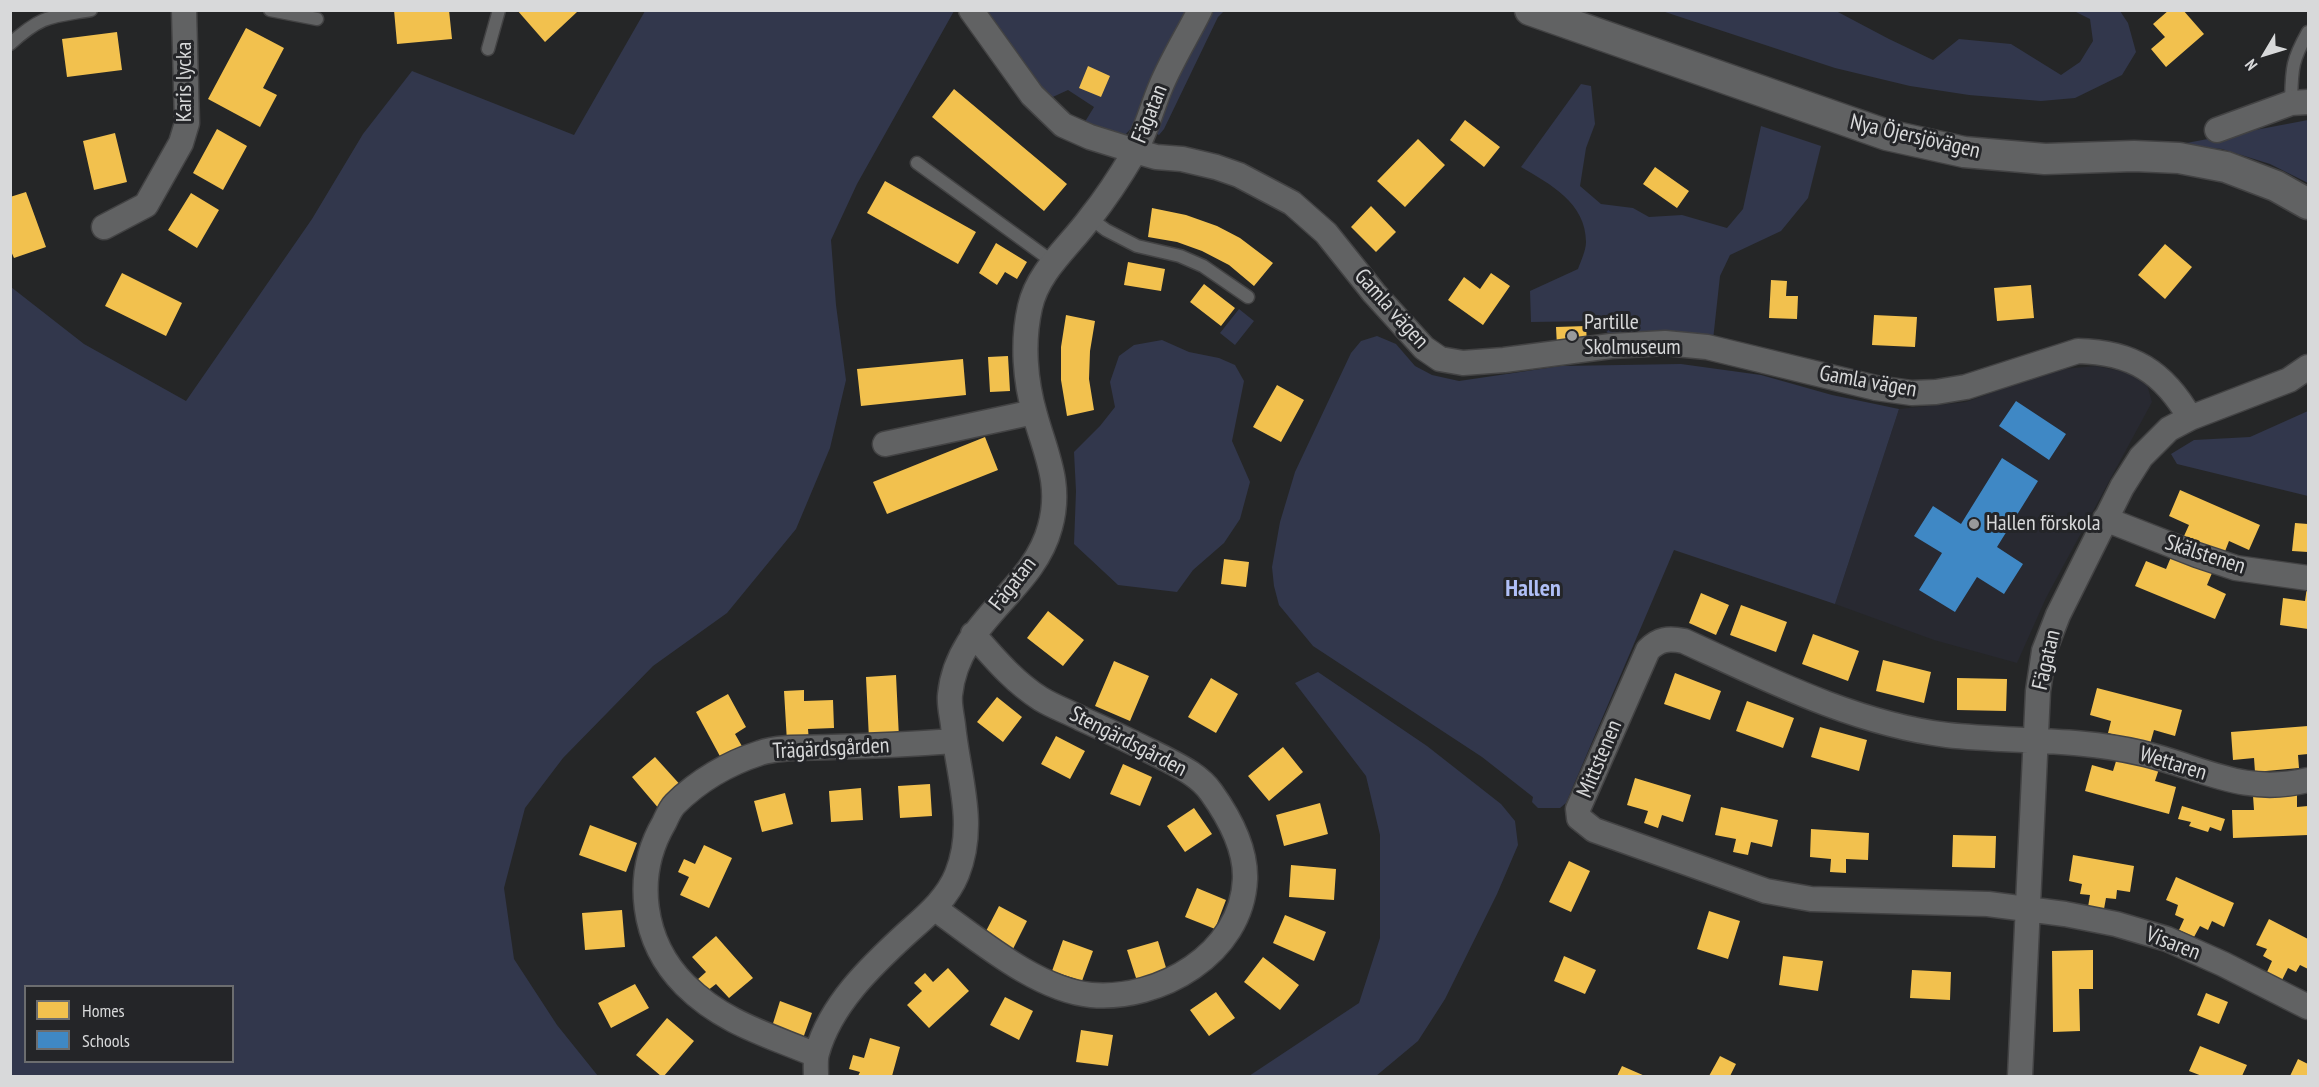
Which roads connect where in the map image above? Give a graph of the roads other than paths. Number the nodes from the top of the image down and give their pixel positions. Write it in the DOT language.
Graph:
graph roads {
  1 [pos="91,10"];
  2 [pos="184,10"];
  3 [pos="270,10"];
  4 [pos="499,10"];
  5 [pos="971,10"];
  6 [pos="1200,10"];
  7 [pos="1530,10"];
  8 [pos="318,19"];
  9 [pos="2308,32"];
  10 [pos="10,44"];
  11 [pos="488,49"];
  12 [pos="2300,103"];
  13 [pos="2217,130"];
  14 [pos="1135,151"];
  15 [pos="916,163"];
  16 [pos="2308,204"];
  17 [pos="1090,218"];
  18 [pos="104,227"];
  19 [pos="1053,262"];
  20 [pos="1248,297"];
  21 [pos="2308,367"];
  22 [pos="1034,412"];
  23 [pos="2190,418"];
  24 [pos="885,444"];
  25 [pos="2105,519"];
  26 [pos="2308,578"];
  27 [pos="973,634"];
  28 [pos="2036,740"];
  29 [pos="954,741"];
  30 [pos="2308,780"];
  31 [pos="934,908"];
  32 [pos="2028,909"];
  33 [pos="2308,1007"];
  34 [pos="816,1066"];
  35 [pos="2020,1077"];
  1 -- 10 [label="lane"];
  2 -- 18 [label="street, Karis lycka"];
  3 -- 8 [label="lane"];
  4 -- 11 [label="lane"];
  5 -- 14 [label="street, Gamla vägen"];
  6 -- 14 [label="street, Fägatan"];
  7 -- 16 [label="street, Nya Öjersjövägen"];
  9 -- 12 [label="lane"];
  12 -- 13 [label="street"];
  14 -- 17 [label="street, Fägatan"];
  14 -- 23 [label="street, Gamla vägen"];
  15 -- 19 [label="lane"];
  17 -- 19 [label="street, Fägatan"];
  17 -- 20 [label="lane"];
  19 -- 22 [label="street, Fägatan"];
  21 -- 23 [label="street, Fägatan"];
  22 -- 24 [label="street"];
  22 -- 27 [label="street, Fägatan"];
  23 -- 25 [label="street, Fägatan"];
  25 -- 26 [label="street, Skälstenen"];
  25 -- 28 [label="street, Fägatan"];
  27 -- 29 [label="street, Fägatan"];
  27 -- 31 [label="street, Stengärdsgården"];
  28 -- 30 [label="street, Wettaren"];
  28 -- 32 [label="street, Fägatan"];
  28 -- 32 [label="street, Mittstenen"];
  29 -- 31 [label="street, Fägatan"];
  29 -- 34 [label="street, Trägärdsgården"];
  31 -- 34 [label="street, Fägatan"];
  32 -- 33 [label="street, Visaren"];
  32 -- 35 [label="street, Fägatan"];
}
